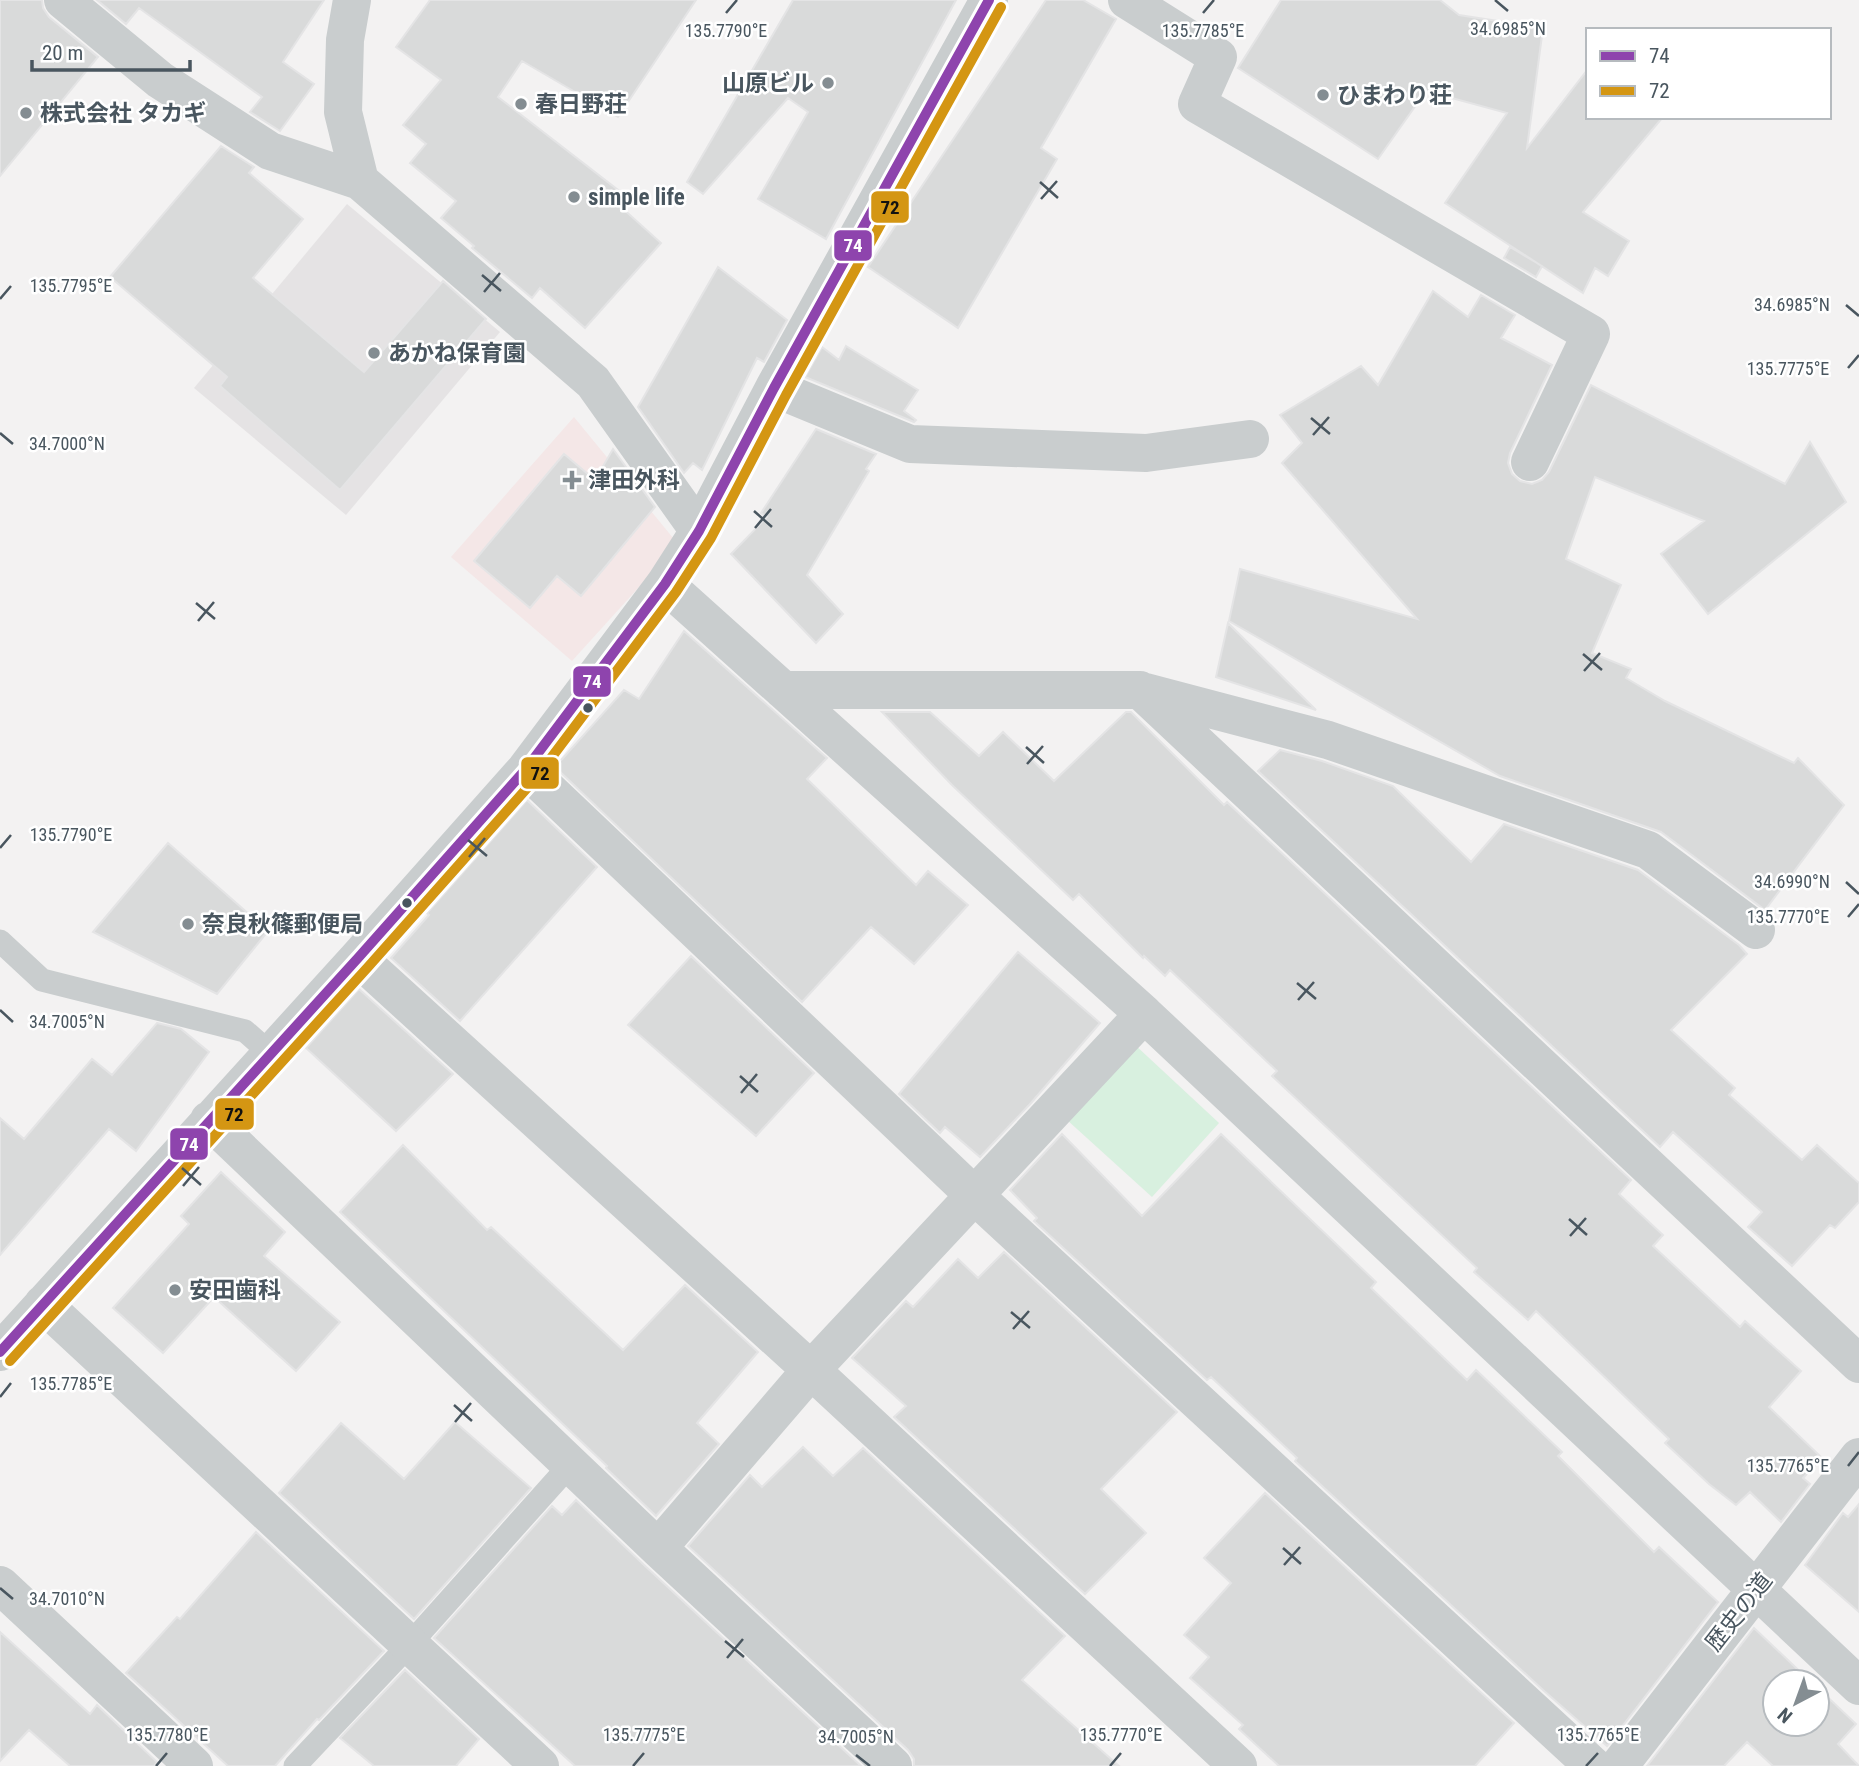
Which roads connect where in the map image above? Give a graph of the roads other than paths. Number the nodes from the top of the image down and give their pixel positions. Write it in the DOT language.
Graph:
graph roads {
  1 [pos="64,0"];
  2 [pos="352,0"];
  3 [pos="989,0"];
  4 [pos="1126,0"];
  5 [pos="360,181"];
  6 [pos="774,388"];
  7 [pos="1250,439"];
  8 [pos="1530,462"];
  9 [pos="699,531"];
  10 [pos="666,584"];
  11 [pos="783,690"];
  12 [pos="1140,690"];
  13 [pos="526,769"];
  14 [pos="1756,930"];
  15 [pos="0,941"];
  16 [pos="358,958"];
  17 [pos="1144,1013"];
  18 [pos="271,1054"];
  19 [pos="209,1120"];
  20 [pos="974,1195"];
  21 [pos="43,1304"];
  22 [pos="0,1352"];
  23 [pos="1859,1364"];
  24 [pos="811,1370"];
  25 [pos="1859,1457"];
  26 [pos="570,1465"];
  27 [pos="658,1548"];
  28 [pos="0,1585"];
  29 [pos="1756,1590"];
  30 [pos="410,1644"];
  31 [pos="1859,1686"];
  32 [pos="194,1766"];
  33 [pos="295,1766"];
  34 [pos="540,1766"];
  35 [pos="893,1766"];
  36 [pos="1238,1766"];
  37 [pos="1593,1766"];
  38 [pos="1619,1766"];
  1 -- 5 [label="street"];
  2 -- 5 [label="street"];
  3 -- 6 [label="street"];
  4 -- 8 [label="street"];
  5 -- 9 [label="street"];
  6 -- 7 [label="street"];
  6 -- 9 [label="street"];
  9 -- 10 [label="street"];
  10 -- 11 [label="street"];
  10 -- 13 [label="street"];
  11 -- 12 [label="street"];
  11 -- 17 [label="street"];
  12 -- 14 [label="street"];
  12 -- 23 [label="street"];
  13 -- 16 [label="street"];
  13 -- 20 [label="street"];
  15 -- 18 [label="lane"];
  16 -- 18 [label="street"];
  16 -- 24 [label="street"];
  17 -- 20 [label="street"];
  17 -- 29 [label="street"];
  18 -- 19 [label="street"];
  19 -- 21 [label="street"];
  19 -- 26 [label="street"];
  20 -- 24 [label="street"];
  20 -- 37 [label="street"];
  21 -- 22 [label="street"];
  21 -- 30 [label="street"];
  24 -- 27 [label="street"];
  24 -- 36 [label="street"];
  25 -- 29 [label="street, 歴史の道"];
  26 -- 27 [label="street"];
  26 -- 30 [label="lane"];
  27 -- 35 [label="street"];
  28 -- 32 [label="street"];
  29 -- 31 [label="street"];
  29 -- 38 [label="street, 歴史の道"];
  30 -- 33 [label="lane"];
  30 -- 34 [label="street"];
}
